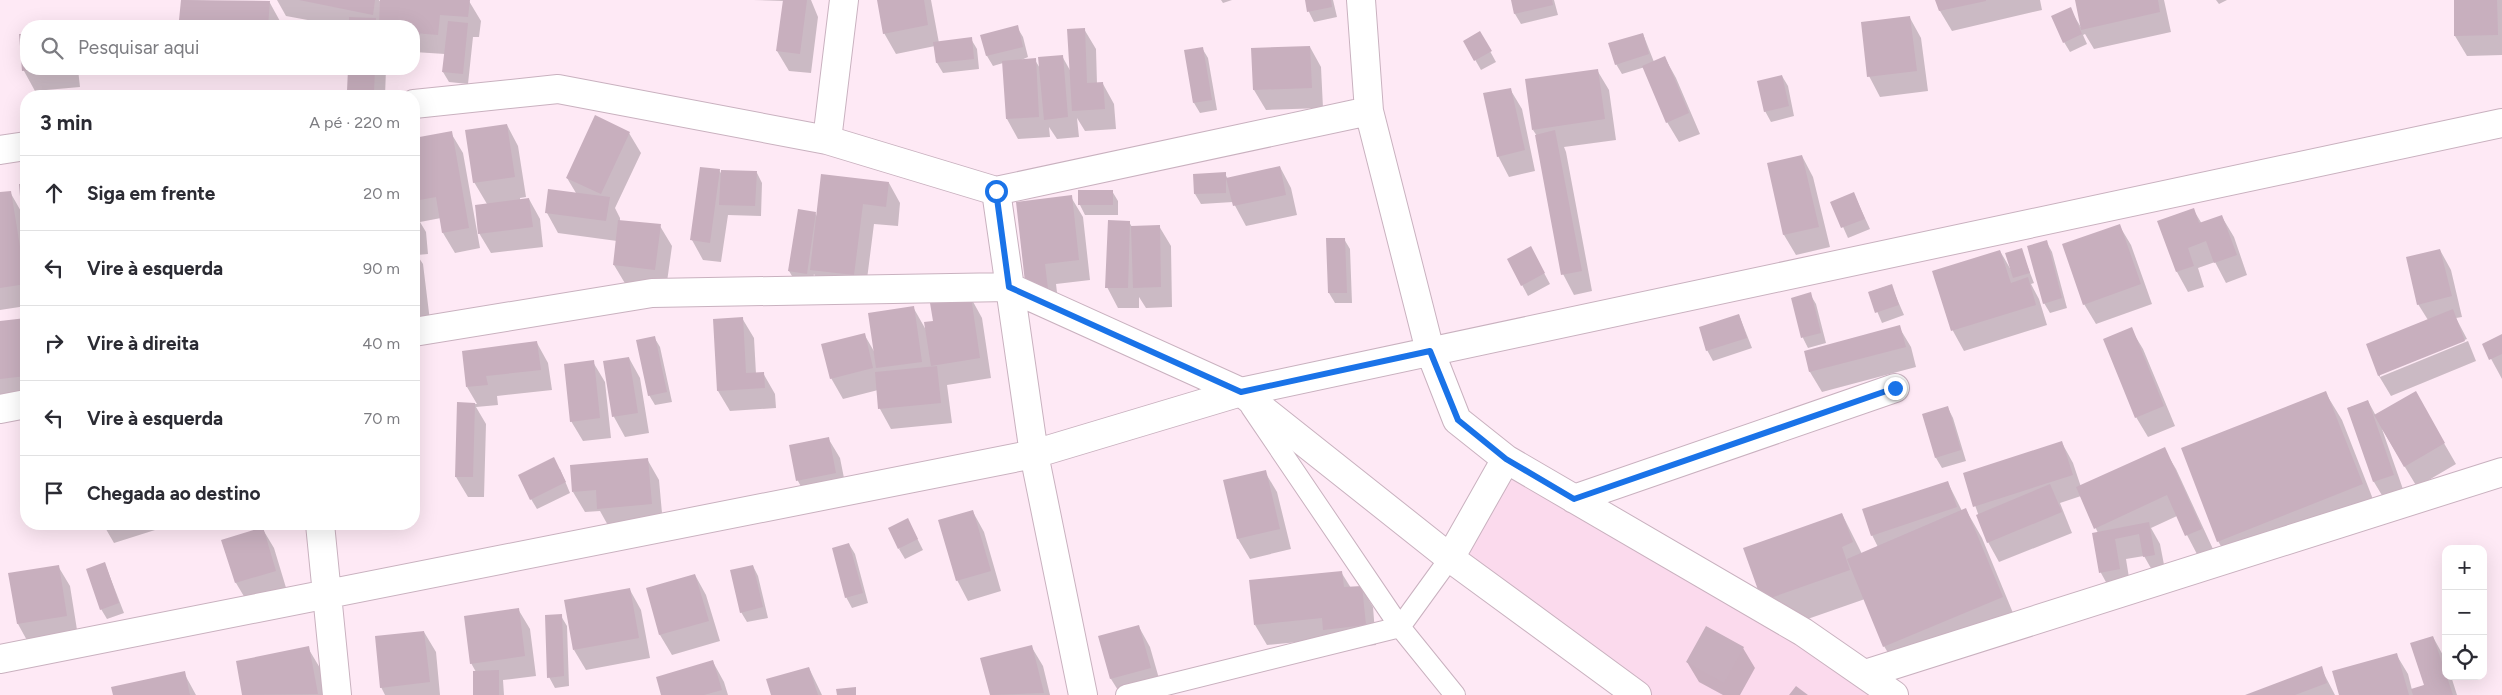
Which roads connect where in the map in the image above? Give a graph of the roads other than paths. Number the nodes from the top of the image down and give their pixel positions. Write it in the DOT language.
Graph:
graph roads {
  1 [pos="844,0"];
  2 [pos="1360,0"];
  3 [pos="420,103"];
  4 [pos="1369,111"];
  5 [pos="2502,123"];
  6 [pos="827,140"];
  7 [pos="20,147"];
  8 [pos="0,150"];
  9 [pos="996,191"];
  10 [pos="1009,287"];
  11 [pos="420,331"];
  12 [pos="1430,351"];
  13 [pos="1895,388"];
  14 [pos="1241,392"];
  15 [pos="20,405"];
  16 [pos="0,409"];
  17 [pos="1034,454"];
  18 [pos="1506,459"];
  19 [pos="2502,472"];
  20 [pos="1574,499"];
  21 [pos="321,530"];
  22 [pos="1450,558"];
  23 [pos="327,592"];
  24 [pos="1400,627"];
  25 [pos="0,658"];
  26 [pos="1865,674"];
  27 [pos="337,695"];
  28 [pos="1083,695"];
  29 [pos="1126,695"];
  30 [pos="1455,695"];
  31 [pos="1636,695"];
  32 [pos="1894,695"];
  1 -- 6 [label="street"];
  2 -- 4 [label="street"];
  3 -- 6 [label="street"];
  4 -- 9 [label="street"];
  4 -- 12 [label="street"];
  5 -- 12 [label="street"];
  6 -- 9 [label="street"];
  7 -- 8 [label="street"];
  9 -- 10 [label="street"];
  10 -- 11 [label="street"];
  10 -- 14 [label="street"];
  10 -- 17 [label="street"];
  12 -- 14 [label="street"];
  12 -- 18 [label="street"];
  13 -- 20 [label="street"];
  14 -- 17 [label="street"];
  14 -- 22 [label="street"];
  14 -- 24 [label="lane"];
  15 -- 16 [label="street"];
  17 -- 23 [label="street"];
  17 -- 28 [label="street"];
  18 -- 20 [label="street"];
  18 -- 22 [label="street"];
  19 -- 26 [label="street"];
  20 -- 26 [label="street"];
  21 -- 23 [label="street"];
  22 -- 24 [label="lane"];
  22 -- 31 [label="street"];
  23 -- 25 [label="street"];
  23 -- 27 [label="street"];
  24 -- 29 [label="lane"];
  24 -- 30 [label="lane"];
  26 -- 32 [label="street"];
}
